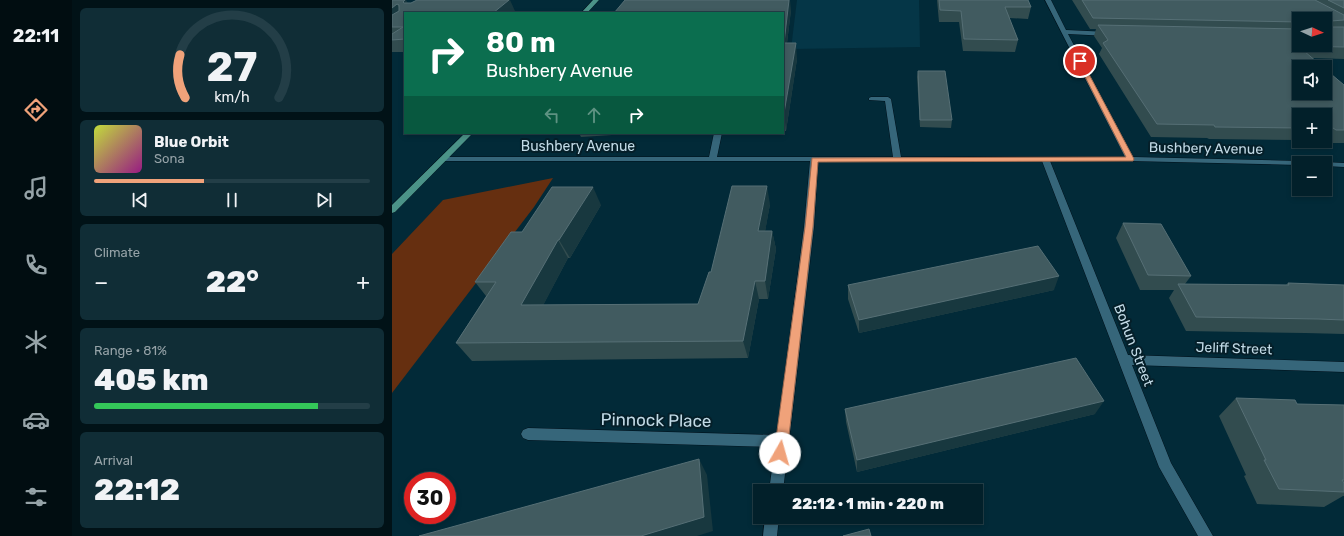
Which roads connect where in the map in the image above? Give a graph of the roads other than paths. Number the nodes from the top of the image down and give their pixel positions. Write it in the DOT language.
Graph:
graph roads {
  1 [pos="596,0"];
  2 [pos="1048,0"];
  3 [pos="585,12"];
  4 [pos="1065,32"];
  5 [pos="1116,34"];
  6 [pos="871,99"];
  7 [pos="468,134"];
  8 [pos="718,134"];
  9 [pos="444,159"];
  10 [pos="897,159"];
  11 [pos="1045,159"];
  12 [pos="1130,159"];
  13 [pos="712,160"];
  14 [pos="814,160"];
  15 [pos="1292,163"];
  16 [pos="1332,164"];
  17 [pos="1344,165"];
  18 [pos="392,210"];
  19 [pos="1123,360"];
  20 [pos="1344,367"];
  21 [pos="528,434"];
  22 [pos="782,440"];
  23 [pos="777,484"];
  24 [pos="771,524"];
  25 [pos="770,536"];
  26 [pos="1206,536"];
  1 -- 3 [label="main road"];
  2 -- 4 [label="street"];
  4 -- 5 [label="street"];
  4 -- 12 [label="street"];
  6 -- 10 [label="street"];
  7 -- 9 [label="main road"];
  8 -- 13 [label="street"];
  9 -- 13 [label="street, Bushbery Avenue"];
  9 -- 18 [label="main road"];
  10 -- 11 [label="street, Bushbery Avenue"];
  10 -- 14 [label="street, Bushbery Avenue"];
  11 -- 12 [label="street, Bushbery Avenue"];
  11 -- 19 [label="street, Bohun Street"];
  12 -- 15 [label="street, Bushbery Avenue"];
  13 -- 14 [label="street, Bushbery Avenue"];
  14 -- 22 [label="street"];
  16 -- 17 [label="street"];
  19 -- 20 [label="street, Jeliff Street"];
  19 -- 26 [label="street, Bohun Street"];
  21 -- 22 [label="street, Pinnock Place"];
  22 -- 23 [label="street"];
  24 -- 25 [label="street"];
}
